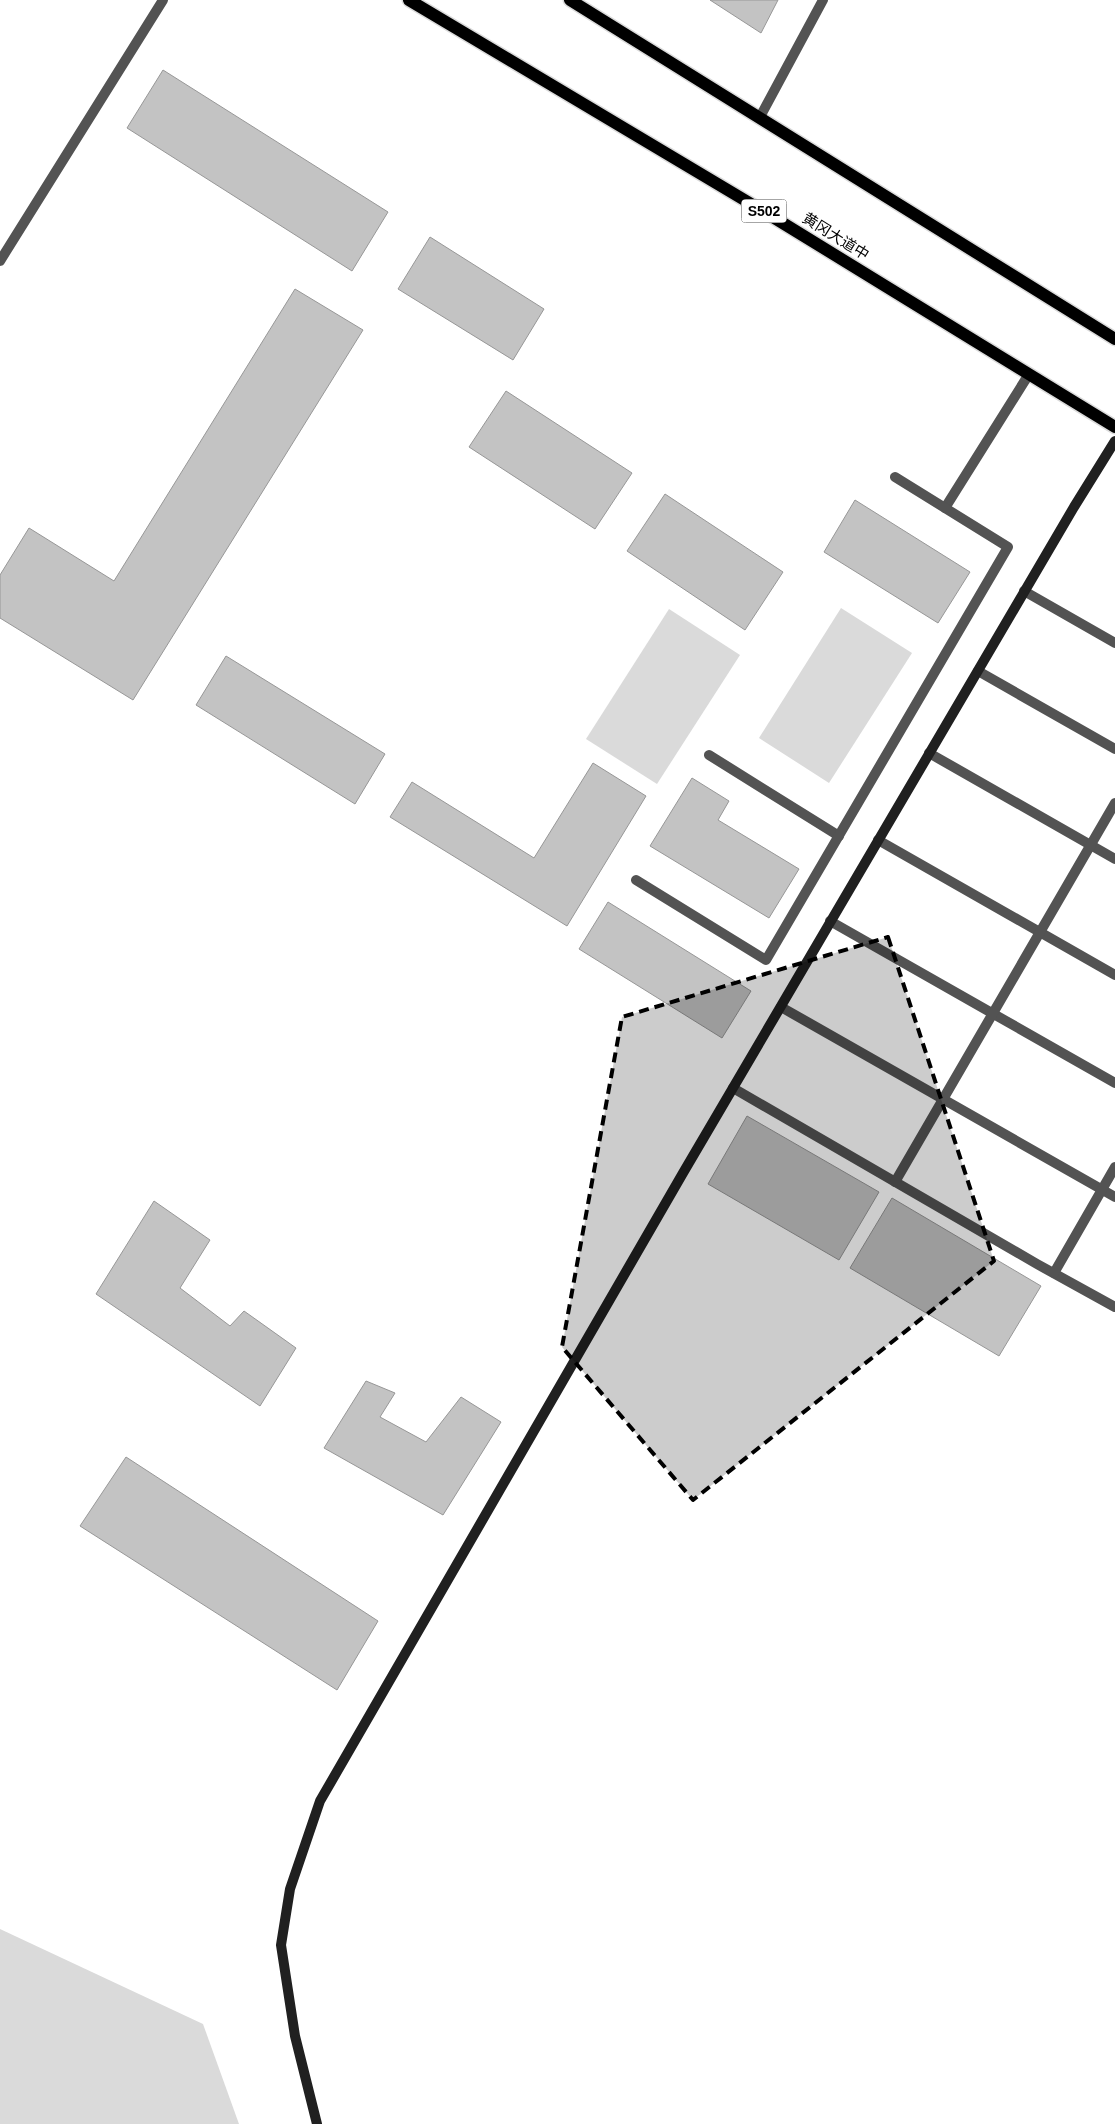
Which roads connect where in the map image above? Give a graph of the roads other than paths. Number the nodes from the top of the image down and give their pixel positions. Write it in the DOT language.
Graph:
graph roads {
  1 [pos="163,0"];
  2 [pos="409,0"];
  3 [pos="570,0"];
  4 [pos="823,0"];
  5 [pos="760,117"];
  6 [pos="0,261"];
  7 [pos="1115,339"];
  8 [pos="1029,374"];
  9 [pos="1115,427"];
  10 [pos="1115,441"];
  11 [pos="895,477"];
  12 [pos="945,508"];
  13 [pos="1024,591"];
  14 [pos="1115,643"];
  15 [pos="978,671"];
  16 [pos="1115,749"];
  17 [pos="929,753"];
  18 [pos="710,755"];
  19 [pos="1115,803"];
  20 [pos="839,836"];
  21 [pos="878,840"];
  22 [pos="1090,845"];
  23 [pos="1115,859"];
  24 [pos="636,880"];
  25 [pos="830,922"];
  26 [pos="1040,932"];
  27 [pos="1115,975"];
  28 [pos="781,1006"];
  29 [pos="993,1014"];
  30 [pos="1115,1083"];
  31 [pos="732,1088"];
  32 [pos="943,1100"];
  33 [pos="1115,1167"];
  34 [pos="895,1182"];
  35 [pos="1102,1190"];
  36 [pos="1115,1197"];
  37 [pos="1054,1273"];
  38 [pos="1115,1307"];
  39 [pos="317,2124"];
  1 -- 6 [label="lane"];
  2 -- 8 [label="main road, 黄冈大道中 / S502"];
  3 -- 5 [label="main road"];
  4 -- 5 [label="lane"];
  5 -- 7 [label="main road"];
  8 -- 9 [label="main road, 黄冈大道中 / S502"];
  8 -- 12 [label="lane"];
  10 -- 13 [label="main road"];
  11 -- 12 [label="lane"];
  12 -- 20 [label="lane"];
  13 -- 14 [label="lane"];
  13 -- 15 [label="main road"];
  15 -- 16 [label="lane"];
  15 -- 17 [label="main road"];
  17 -- 21 [label="main road"];
  17 -- 22 [label="lane"];
  18 -- 20 [label="lane"];
  19 -- 22 [label="lane"];
  20 -- 24 [label="lane"];
  21 -- 25 [label="main road"];
  21 -- 26 [label="lane"];
  22 -- 23 [label="lane"];
  22 -- 26 [label="lane"];
  25 -- 28 [label="main road"];
  25 -- 29 [label="lane"];
  26 -- 27 [label="lane"];
  26 -- 29 [label="lane"];
  28 -- 31 [label="main road"];
  28 -- 32 [label="lane"];
  29 -- 30 [label="lane"];
  29 -- 32 [label="lane"];
  31 -- 34 [label="lane"];
  31 -- 39 [label="main road"];
  32 -- 34 [label="lane"];
  32 -- 35 [label="lane"];
  33 -- 35 [label="lane"];
  34 -- 37 [label="lane"];
  35 -- 36 [label="lane"];
  35 -- 37 [label="lane"];
  37 -- 38 [label="lane"];
}
